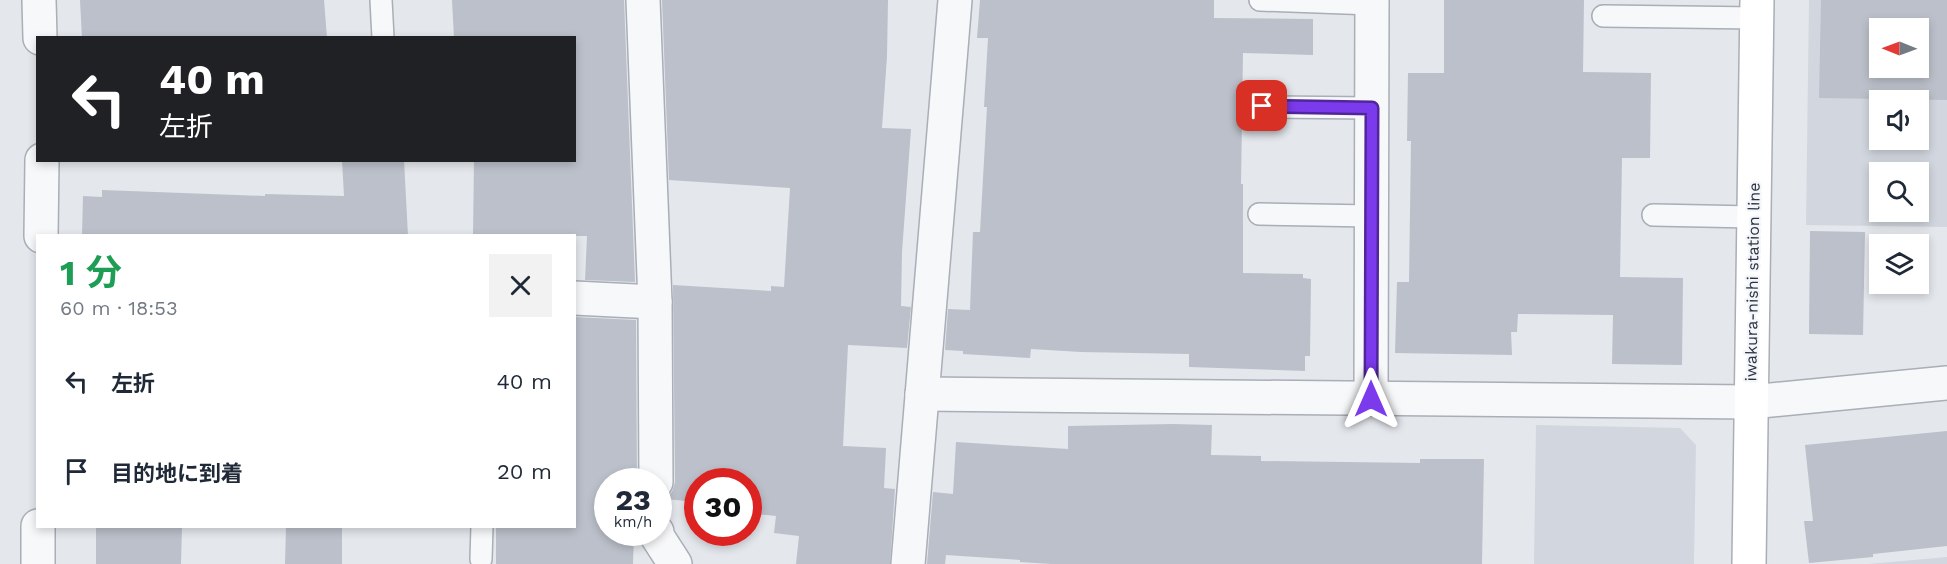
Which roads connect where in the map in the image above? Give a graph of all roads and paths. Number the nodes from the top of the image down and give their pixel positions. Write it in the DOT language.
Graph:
graph roads {
  1 [pos="39,0"];
  2 [pos="381,0"];
  3 [pos="643,0"];
  4 [pos="955,0"];
  5 [pos="1260,0"];
  6 [pos="1372,2"];
  7 [pos="1757,9"];
  8 [pos="1603,16"];
  9 [pos="40,36"];
  10 [pos="383,36"];
  11 [pos="1262,106"];
  12 [pos="1372,108"];
  13 [pos="42,162"];
  14 [pos="1259,214"];
  15 [pos="1653,215"];
  16 [pos="1371,216"];
  17 [pos="1753,217"];
  18 [pos="42,234"];
  19 [pos="576,298"];
  20 [pos="655,302"];
  21 [pos="1947,383"];
  22 [pos="922,394"];
  23 [pos="1371,399"];
  24 [pos="1751,402"];
  25 [pos="656,468"];
  26 [pos="38,528"];
  27 [pos="482,528"];
  28 [pos="665,546"];
  29 [pos="481,559"];
  30 [pos="38,564"];
  31 [pos="675,564"];
  32 [pos="908,564"];
  33 [pos="1749,564"];
  1 -- 9 [label="street"];
  2 -- 10 [label="lane"];
  3 -- 20 [label="street"];
  4 -- 22 [label="street"];
  5 -- 6 [label="lane"];
  6 -- 12 [label="street"];
  7 -- 8 [label="lane"];
  7 -- 17 [label="main road, iwakura-nishi station line"];
  11 -- 12 [label="lane"];
  12 -- 16 [label="street"];
  13 -- 18 [label="street"];
  14 -- 16 [label="lane"];
  15 -- 17 [label="lane"];
  16 -- 23 [label="street"];
  17 -- 24 [label="main road, iwakura-nishi station line"];
  19 -- 20 [label="street"];
  20 -- 25 [label="street"];
  21 -- 24 [label="street"];
  22 -- 23 [label="street"];
  22 -- 32 [label="street"];
  23 -- 24 [label="street"];
  24 -- 33 [label="main road, iwakura-nishi station line"];
  26 -- 30 [label="street"];
  27 -- 29 [label="lane"];
  28 -- 31 [label="street"];
}
